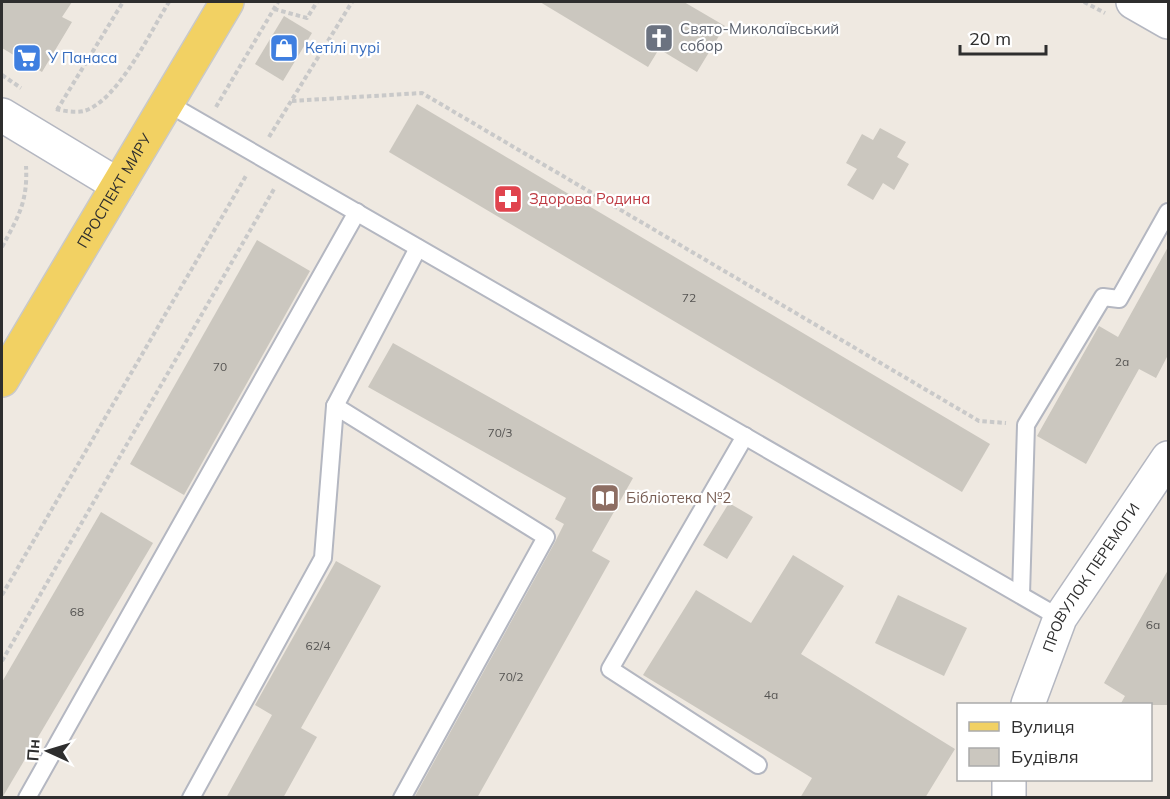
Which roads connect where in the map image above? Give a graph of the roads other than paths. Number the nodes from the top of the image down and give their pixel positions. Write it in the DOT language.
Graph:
graph roads {
  1 [pos="227,2"];
  2 [pos="1133,2"];
  3 [pos="1154,2"];
  4 [pos="1168,10"];
  5 [pos="1168,22"];
  6 [pos="167,103"];
  7 [pos="2,115"];
  8 [pos="117,185"];
  9 [pos="357,212"];
  10 [pos="1168,212"];
  11 [pos="418,248"];
  12 [pos="2,380"];
  13 [pos="335,406"];
  14 [pos="745,436"];
  15 [pos="1168,458"];
  16 [pos="1021,595"];
  17 [pos="1060,618"];
  18 [pos="1029,703"];
  19 [pos="758,765"];
  20 [pos="1009,781"];
  21 [pos="27,798"];
  22 [pos="191,798"];
  23 [pos="402,798"];
  24 [pos="1009,798"];
  1 -- 6 [label="main road, ПРОСПЕКТ МИРУ"];
  2 -- 5 [label="street"];
  3 -- 4 [label="street"];
  6 -- 8 [label="main road, ПРОСПЕКТ МИРУ"];
  6 -- 9 [label="lane"];
  7 -- 8 [label="street"];
  8 -- 12 [label="main road, ПРОСПЕКТ МИРУ"];
  9 -- 11 [label="lane"];
  9 -- 21 [label="lane"];
  10 -- 16 [label="lane"];
  11 -- 13 [label="lane"];
  11 -- 14 [label="lane"];
  13 -- 22 [label="lane"];
  13 -- 23 [label="lane"];
  14 -- 16 [label="lane"];
  14 -- 19 [label="lane"];
  15 -- 17 [label="street, ПРОВУЛОК ПЕРЕМОГИ"];
  16 -- 17 [label="lane"];
  17 -- 18 [label="street, ПРОВУЛОК ПЕРЕМОГИ"];
  20 -- 24 [label="street"];
}
